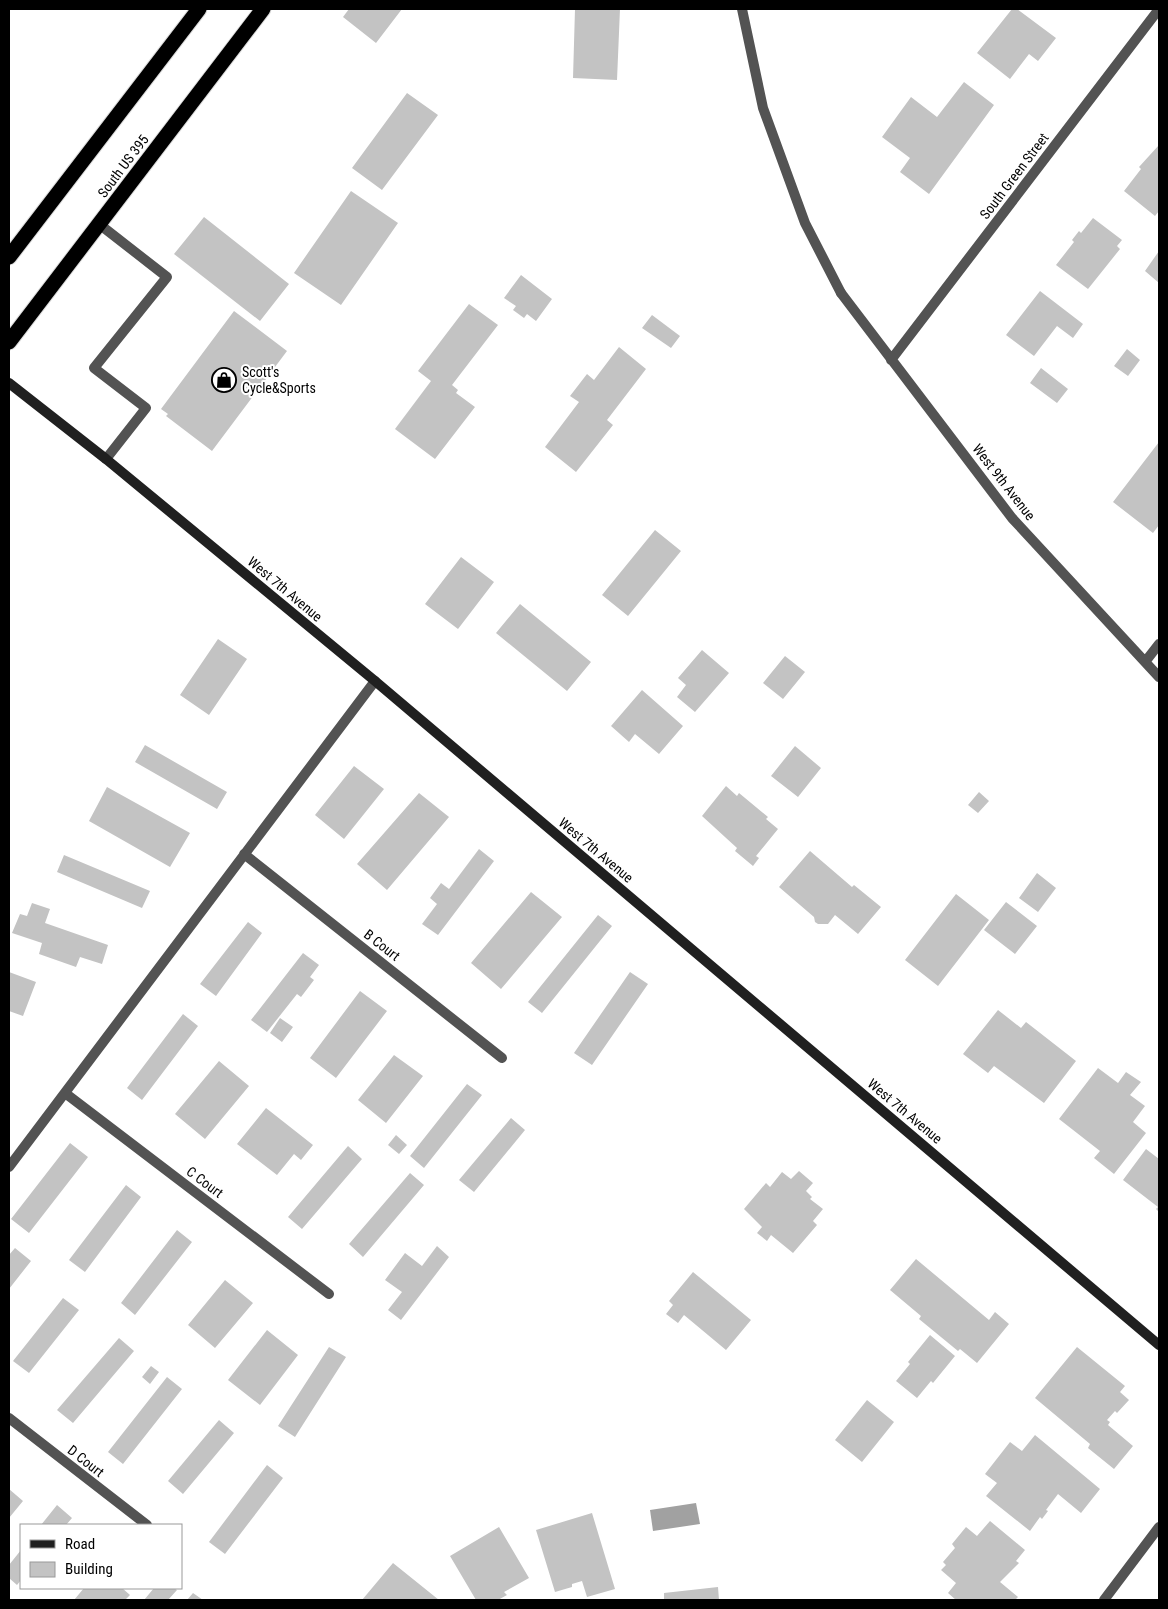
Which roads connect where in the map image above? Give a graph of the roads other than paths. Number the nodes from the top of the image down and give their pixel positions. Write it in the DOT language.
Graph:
graph roads {
  1 [pos="199,9"];
  2 [pos="263,9"];
  3 [pos="742,9"];
  4 [pos="1159,9"];
  5 [pos="99,224"];
  6 [pos="9,257"];
  7 [pos="9,342"];
  8 [pos="891,360"];
  9 [pos="9,383"];
  10 [pos="106,459"];
  11 [pos="1159,644"];
  12 [pos="1145,662"];
  13 [pos="1159,677"];
  14 [pos="375,681"];
  15 [pos="244,854"];
  16 [pos="502,1058"];
  17 [pos="65,1093"];
  18 [pos="9,1167"];
  19 [pos="329,1294"];
  20 [pos="1159,1345"];
  21 [pos="9,1418"];
  22 [pos="145,1524"];
  23 [pos="1159,1527"];
  24 [pos="1104,1600"];
  1 -- 6 [label="highway"];
  2 -- 5 [label="highway, South US 395"];
  3 -- 8 [label="street, West 9th Avenue"];
  4 -- 8 [label="street, South Green Street"];
  5 -- 7 [label="highway, South US 395"];
  5 -- 10 [label="street"];
  8 -- 12 [label="street, West 9th Avenue"];
  9 -- 10 [label="street, West 7th Avenue"];
  10 -- 14 [label="street, West 7th Avenue"];
  11 -- 12 [label="street"];
  12 -- 13 [label="street, West 9th Avenue"];
  14 -- 15 [label="street"];
  14 -- 20 [label="street, West 7th Avenue"];
  15 -- 16 [label="street, B Court"];
  15 -- 17 [label="street"];
  17 -- 18 [label="street"];
  17 -- 19 [label="street, C Court"];
  21 -- 22 [label="street, D Court"];
  23 -- 24 [label="street"];
}
